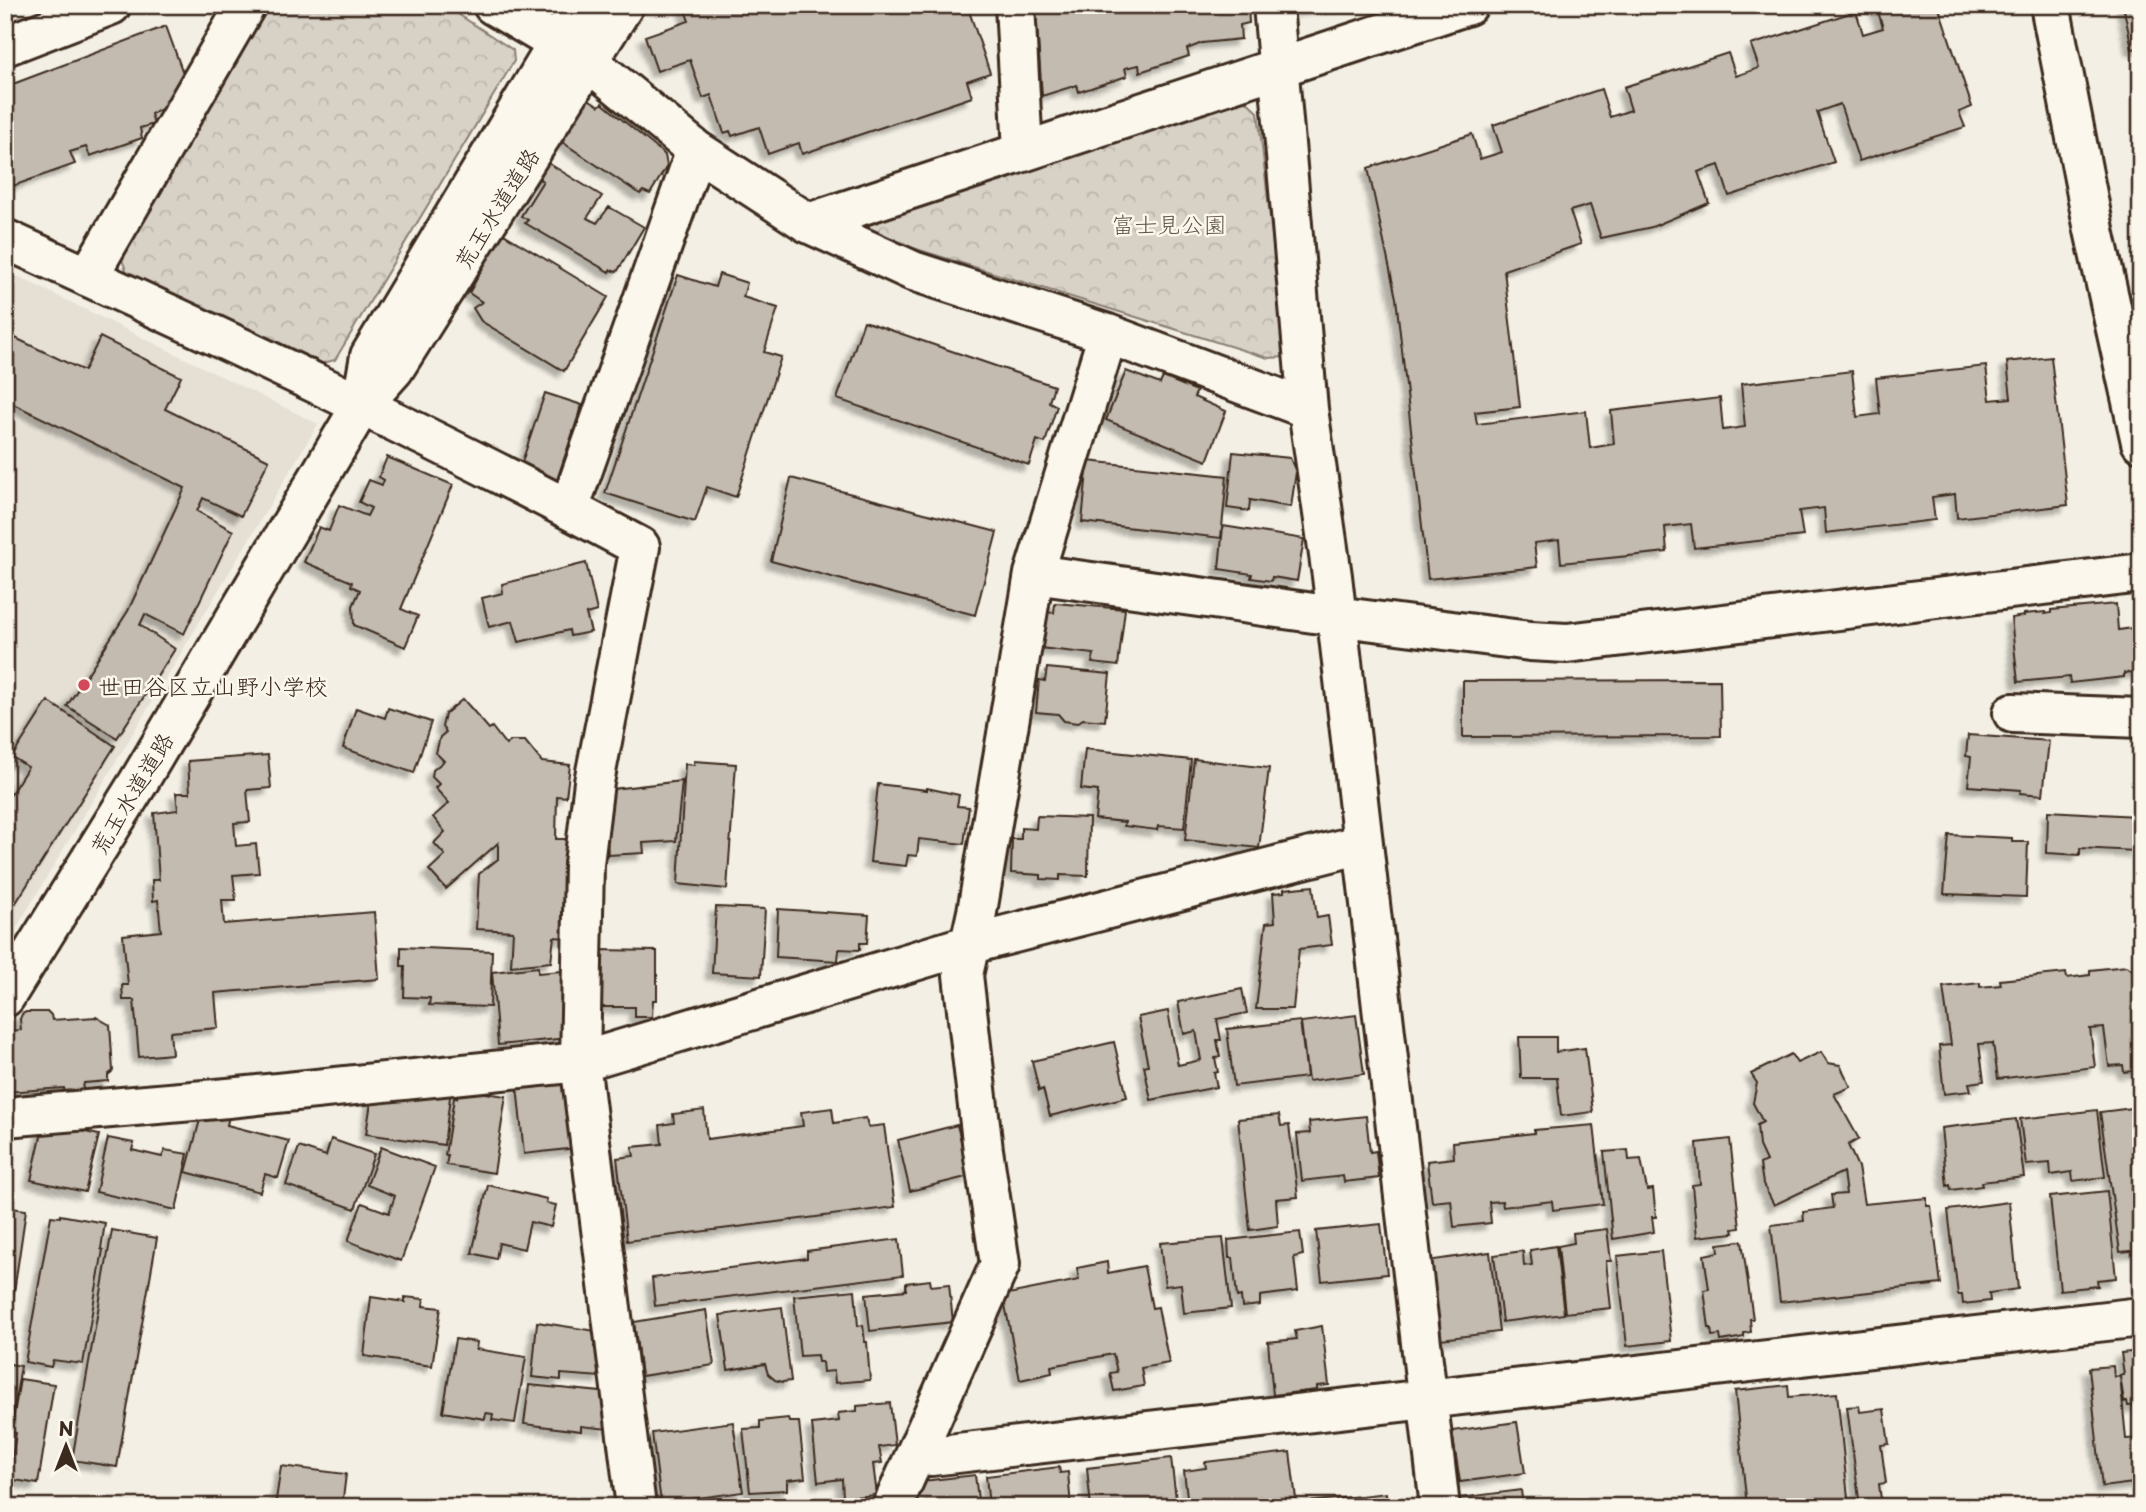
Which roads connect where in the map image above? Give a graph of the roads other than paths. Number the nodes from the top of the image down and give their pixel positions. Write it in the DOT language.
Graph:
graph roads {
  1 [pos="111,5"];
  2 [pos="246,5"];
  3 [pos="493,5"];
  4 [pos="581,5"];
  5 [pos="624,5"];
  6 [pos="1015,5"];
  7 [pos="1273,5"];
  8 [pos="1468,5"];
  9 [pos="2050,5"];
  10 [pos="556,43"];
  11 [pos="5,46"];
  12 [pos="589,62"];
  13 [pos="1277,70"];
  14 [pos="696,150"];
  15 [pos="1023,151"];
  16 [pos="808,223"];
  17 [pos="5,239"];
  18 [pos="88,277"];
  19 [pos="1108,334"];
  20 [pos="361,407"];
  21 [pos="1308,409"];
  22 [pos="2141,442"];
  23 [pos="569,509"];
  24 [pos="2141,573"];
  25 [pos="1034,574"];
  26 [pos="1335,616"];
  27 [pos="2013,713"];
  28 [pos="2141,718"];
  29 [pos="1363,844"];
  30 [pos="971,944"];
  31 [pos="5,997"];
  32 [pos="580,1062"];
  33 [pos="5,1117"];
  34 [pos="2141,1318"];
  35 [pos="1427,1400"];
  36 [pos="916,1451"];
  37 [pos="636,1507"];
  38 [pos="892,1507"];
  39 [pos="1440,1507"];
  1 -- 11 [label="street"];
  2 -- 18 [label="street"];
  3 -- 10 [label="street"];
  4 -- 10 [label="street, 荒玉水道道路"];
  5 -- 12 [label="street, 荒玉水道道路"];
  6 -- 15 [label="street"];
  7 -- 13 [label="street"];
  8 -- 13 [label="street"];
  9 -- 22 [label="street"];
  10 -- 12 [label="street"];
  10 -- 20 [label="street, 荒玉水道道路"];
  12 -- 14 [label="street"];
  12 -- 20 [label="street, 荒玉水道道路"];
  13 -- 15 [label="street"];
  13 -- 21 [label="street"];
  14 -- 16 [label="street"];
  14 -- 23 [label="street"];
  15 -- 16 [label="street"];
  16 -- 19 [label="street"];
  17 -- 18 [label="street"];
  18 -- 20 [label="street"];
  19 -- 21 [label="street"];
  19 -- 25 [label="street"];
  20 -- 23 [label="street"];
  20 -- 31 [label="street, 荒玉水道道路"];
  21 -- 26 [label="street"];
  23 -- 32 [label="street"];
  24 -- 26 [label="street"];
  25 -- 26 [label="street"];
  25 -- 30 [label="street"];
  26 -- 29 [label="street"];
  27 -- 28 [label="street"];
  29 -- 30 [label="street"];
  29 -- 35 [label="street"];
  30 -- 32 [label="street"];
  30 -- 36 [label="street"];
  32 -- 33 [label="street"];
  32 -- 37 [label="street"];
  34 -- 35 [label="street"];
  35 -- 36 [label="street"];
  35 -- 39 [label="street"];
  36 -- 38 [label="street"];
}
